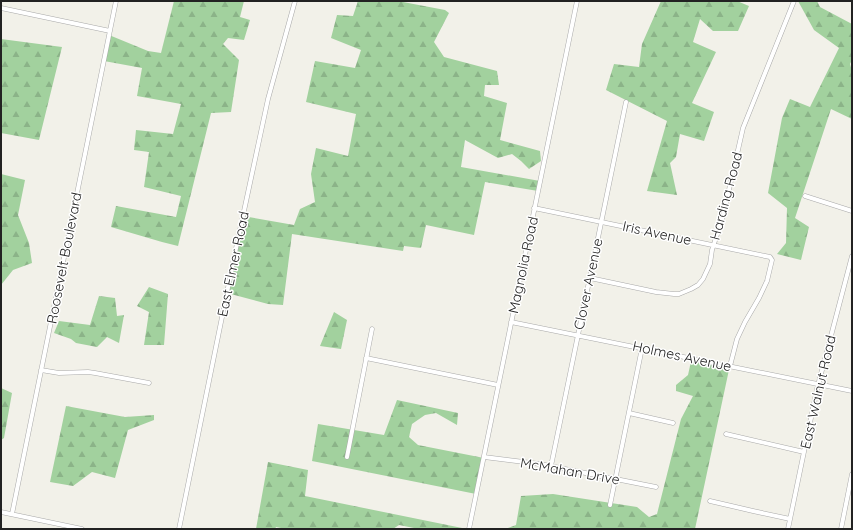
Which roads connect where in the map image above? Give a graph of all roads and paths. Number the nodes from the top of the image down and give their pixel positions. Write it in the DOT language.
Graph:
graph roads {
  1 [pos="116,1"];
  2 [pos="295,1"];
  3 [pos="577,1"];
  4 [pos="794,1"];
  5 [pos="1,8"];
  6 [pos="110,31"];
  7 [pos="626,102"];
  8 [pos="805,196"];
  9 [pos="534,208"];
  10 [pos="852,211"];
  11 [pos="601,222"];
  12 [pos="714,245"];
  13 [pos="852,256"];
  14 [pos="590,278"];
  15 [pos="511,322"];
  16 [pos="372,329"];
  17 [pos="578,335"];
  18 [pos="642,348"];
  19 [pos="366,358"];
  20 [pos="730,366"];
  21 [pos="41,370"];
  22 [pos="149,383"];
  23 [pos="818,384"];
  24 [pos="498,385"];
  25 [pos="852,391"];
  26 [pos="629,413"];
  27 [pos="673,423"];
  28 [pos="726,434"];
  29 [pos="804,452"];
  30 [pos="347,457"];
  31 [pos="484,457"];
  32 [pos="552,466"];
  33 [pos="852,474"];
  34 [pos="616,479"];
  35 [pos="656,487"];
  36 [pos="710,501"];
  37 [pos="610,505"];
  38 [pos="1,512"];
  39 [pos="12,514"];
  40 [pos="790,519"];
  41 [pos="82,529"];
  42 [pos="179,529"];
  43 [pos="469,529"];
  44 [pos="788,529"];
  45 [pos="841,529"];
  1 -- 6 [label="street, Roosevelt Boulevard"];
  2 -- 42 [label="street, East Elmer Road"];
  3 -- 9 [label="street, Magnolia Road"];
  4 -- 12 [label="street, Harding Road"];
  5 -- 6 [label="street"];
  6 -- 21 [label="street, Roosevelt Boulevard"];
  7 -- 11 [label="street, Clover Avenue"];
  8 -- 10 [label="street"];
  9 -- 11 [label="street, Iris Avenue"];
  9 -- 15 [label="street, Magnolia Road"];
  11 -- 12 [label="street, Iris Avenue"];
  11 -- 14 [label="street, Clover Avenue"];
  12 -- 14 [label="street, Harding Road"];
  12 -- 20 [label="street, Iris Avenue"];
  13 -- 23 [label="street, East Walnut Road"];
  14 -- 17 [label="street, Clover Avenue"];
  15 -- 17 [label="street, Holmes Avenue"];
  15 -- 24 [label="street, Magnolia Road"];
  16 -- 19 [label="street"];
  17 -- 18 [label="street, Holmes Avenue"];
  17 -- 32 [label="street, Clover Avenue"];
  18 -- 20 [label="street, Holmes Avenue"];
  18 -- 26 [label="street"];
  19 -- 24 [label="street"];
  19 -- 30 [label="street"];
  20 -- 23 [label="street, Holmes Avenue"];
  21 -- 22 [label="street"];
  21 -- 39 [label="street, Roosevelt Boulevard"];
  23 -- 25 [label="street, Holmes Avenue"];
  23 -- 29 [label="street, East Walnut Road"];
  24 -- 31 [label="street, Magnolia Road"];
  26 -- 27 [label="street"];
  26 -- 34 [label="street"];
  28 -- 29 [label="street"];
  29 -- 40 [label="street, East Walnut Road"];
  31 -- 32 [label="street, McMahan Drive"];
  31 -- 43 [label="street, Magnolia Road"];
  32 -- 34 [label="street, McMahan Drive"];
  33 -- 45 [label="street"];
  34 -- 35 [label="street, McMahan Drive"];
  34 -- 37 [label="street"];
  36 -- 40 [label="street"];
  38 -- 39 [label="street"];
  39 -- 41 [label="street"];
  40 -- 44 [label="street, East Walnut Road"];
}
